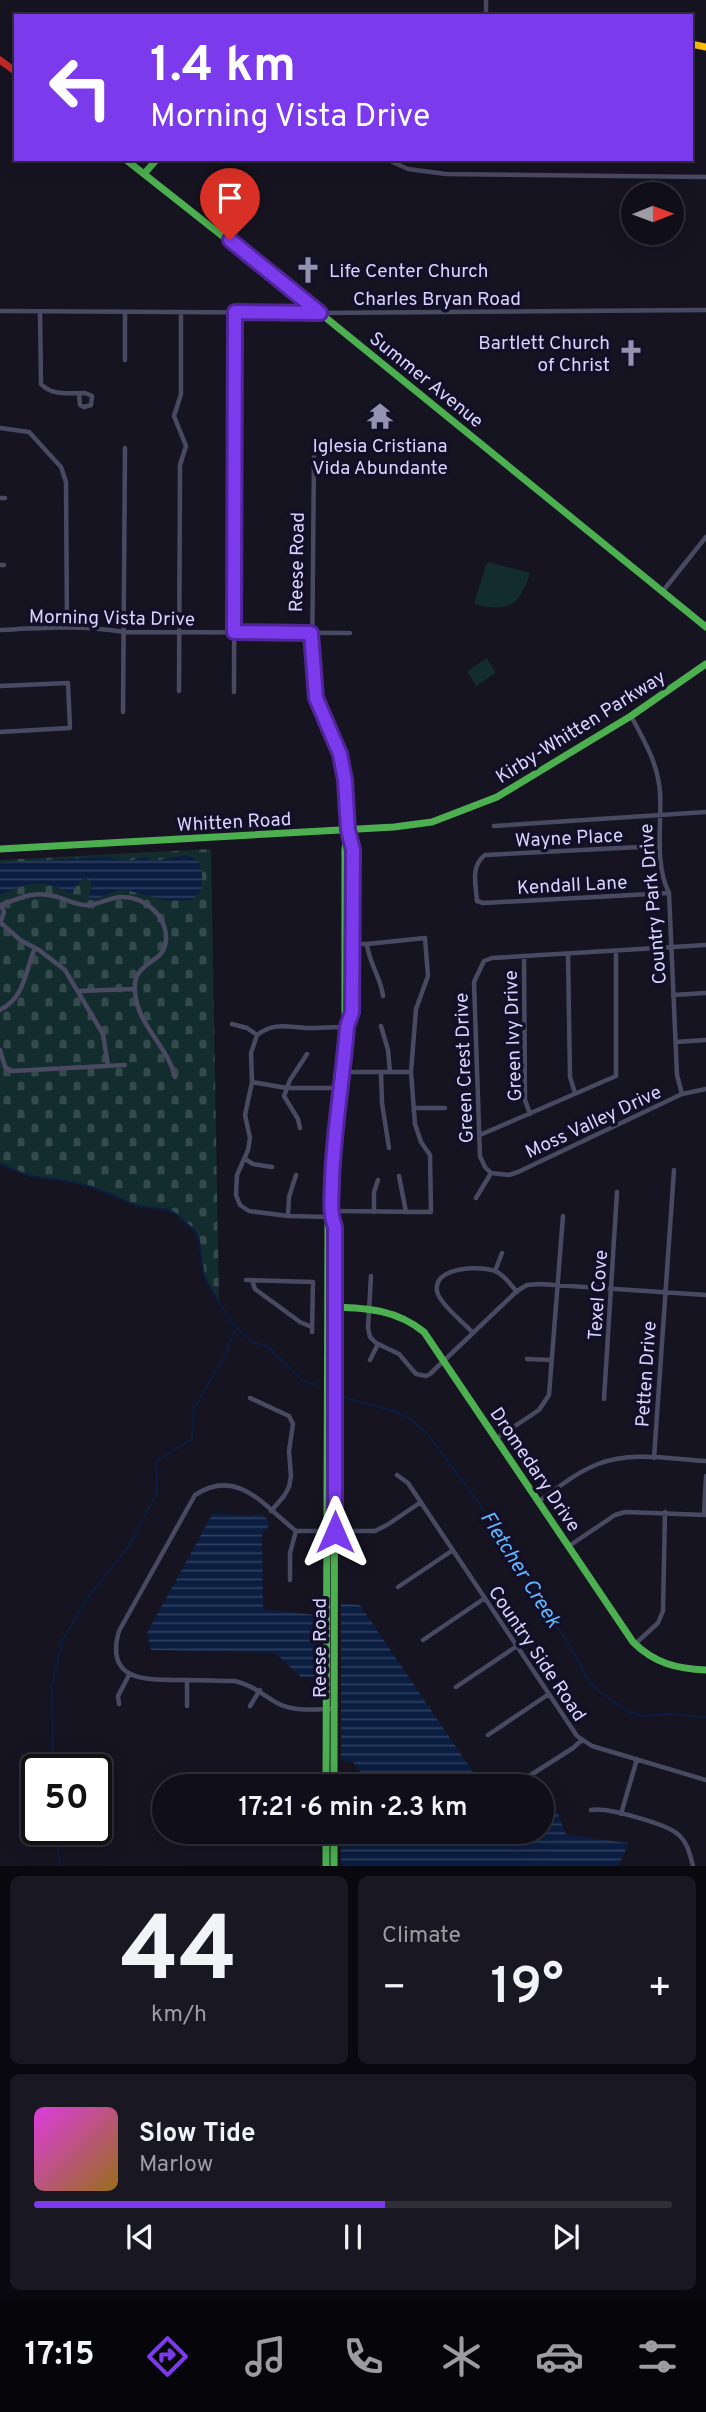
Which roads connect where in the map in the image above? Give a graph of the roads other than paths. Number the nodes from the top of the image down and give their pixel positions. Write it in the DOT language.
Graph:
graph roads {
  1 [pos="128,161"];
  2 [pos="155,161"];
  3 [pos="390,161"];
  4 [pos="144,174"];
  5 [pos="706,177"];
  6 [pos="706,310"];
  7 [pos="0,311"];
  8 [pos="40,312"];
  9 [pos="235,312"];
  10 [pos="125,313"];
  11 [pos="181,313"];
  12 [pos="320,313"];
  13 [pos="125,360"];
  14 [pos="79,393"];
  15 [pos="0,428"];
  16 [pos="125,448"];
  17 [pos="313,457"];
  18 [pos="706,537"];
  19 [pos="662,591"];
  20 [pos="67,626"];
  21 [pos="706,627"];
  22 [pos="0,630"];
  23 [pos="123,632"];
  24 [pos="179,632"];
  25 [pos="234,632"];
  26 [pos="311,633"];
  27 [pos="350,633"];
  28 [pos="706,664"];
  29 [pos="0,686"];
  30 [pos="179,691"];
  31 [pos="234,692"];
  32 [pos="123,712"];
  33 [pos="631,716"];
  34 [pos="0,732"];
  35 [pos="468,810"];
  36 [pos="706,812"];
  37 [pos="659,815"];
  38 [pos="494,826"];
  39 [pos="348,830"];
  40 [pos="660,846"];
  41 [pos="0,849"];
  42 [pos="669,893"];
  43 [pos="477,901"];
  44 [pos="1,904"];
  45 [pos="0,924"];
  46 [pos="349,944"];
  47 [pos="367,944"];
  48 [pos="706,945"];
  49 [pos="672,947"];
  50 [pos="35,948"];
  51 [pos="616,952"];
  52 [pos="568,954"];
  53 [pos="524,957"];
  54 [pos="134,989"];
  55 [pos="78,991"];
  56 [pos="706,993"];
  57 [pos="673,995"];
  58 [pos="383,996"];
  59 [pos="0,1010"];
  60 [pos="232,1024"];
  61 [pos="381,1026"];
  62 [pos="347,1027"];
  63 [pos="257,1035"];
  64 [pos="706,1040"];
  65 [pos="676,1042"];
  66 [pos="0,1050"];
  67 [pos="307,1054"];
  68 [pos="125,1065"];
  69 [pos="107,1066"];
  70 [pos="342,1072"];
  71 [pos="381,1072"];
  72 [pos="390,1072"];
  73 [pos="411,1072"];
  74 [pos="175,1077"];
  75 [pos="252,1082"];
  76 [pos="286,1088"];
  77 [pos="340,1088"];
  78 [pos="706,1088"];
  79 [pos="575,1093"];
  80 [pos="682,1094"];
  81 [pos="414,1108"];
  82 [pos="445,1108"];
  83 [pos="530,1114"];
  84 [pos="300,1128"];
  85 [pos="480,1135"];
  86 [pos="390,1148"];
  87 [pos="245,1159"];
  88 [pos="272,1167"];
  89 [pos="674,1170"];
  90 [pos="491,1173"];
  91 [pos="296,1175"];
  92 [pos="399,1176"];
  93 [pos="378,1180"];
  94 [pos="617,1192"];
  95 [pos="476,1198"];
  96 [pos="374,1212"];
  97 [pos="406,1212"];
  98 [pos="331,1214"];
  99 [pos="288,1216"];
  100 [pos="563,1216"];
  101 [pos="502,1253"];
  102 [pos="495,1271"];
  103 [pos="371,1276"];
  104 [pos="558,1285"];
  105 [pos="611,1289"];
  106 [pos="517,1292"];
  107 [pos="665,1292"];
  108 [pos="706,1295"];
  109 [pos="313,1307"];
  110 [pos="332,1307"];
  111 [pos="369,1309"];
  112 [pos="472,1333"];
  113 [pos="378,1344"];
  114 [pos="527,1359"];
  115 [pos="370,1360"];
  116 [pos="444,1360"];
  117 [pos="552,1360"];
  118 [pos="250,1398"];
  119 [pos="604,1399"];
  120 [pos="497,1438"];
  121 [pos="654,1458"];
  122 [pos="706,1461"];
  123 [pos="397,1475"];
  124 [pos="706,1476"];
  125 [pos="539,1501"];
  126 [pos="421,1502"];
  127 [pos="271,1511"];
  128 [pos="665,1512"];
  129 [pos="705,1515"];
  130 [pos="296,1531"];
  131 [pos="331,1532"];
  132 [pos="569,1546"];
  133 [pos="453,1550"];
  134 [pos="290,1580"];
  135 [pos="398,1587"];
  136 [pos="485,1598"];
  137 [pos="423,1640"];
  138 [pos="635,1644"];
  139 [pos="517,1646"];
  140 [pos="706,1670"];
  141 [pos="130,1675"];
  142 [pos="187,1680"];
  143 [pos="456,1687"];
  144 [pos="260,1690"];
  145 [pos="549,1694"];
  146 [pos="119,1704"];
  147 [pos="187,1706"];
  148 [pos="250,1706"];
  149 [pos="330,1709"];
  150 [pos="488,1735"];
  151 [pos="582,1740"];
  152 [pos="637,1759"];
  153 [pos="328,1774"];
  154 [pos="333,1774"];
  155 [pos="532,1774"];
  156 [pos="706,1780"];
  157 [pos="591,1811"];
  158 [pos="621,1814"];
  159 [pos="327,1844"];
  160 [pos="334,1844"];
  161 [pos="327,1866"];
  162 [pos="334,1866"];
  163 [pos="693,1866"];
  1 -- 4 [label="main road, Summer Avenue"];
  2 -- 4 [label="main road"];
  3 -- 5 [label="street"];
  4 -- 12 [label="main road, Summer Avenue"];
  6 -- 12 [label="street, Charles Bryan Road"];
  7 -- 8 [label="street, Charles Bryan Road"];
  8 -- 10 [label="street, Charles Bryan Road"];
  8 -- 14 [label="street"];
  9 -- 11 [label="street, Charles Bryan Road"];
  9 -- 12 [label="street, Charles Bryan Road"];
  9 -- 25 [label="street"];
  10 -- 11 [label="street, Charles Bryan Road"];
  10 -- 13 [label="street"];
  11 -- 24 [label="street"];
  12 -- 19 [label="main road, Summer Avenue"];
  15 -- 20 [label="street"];
  16 -- 23 [label="street"];
  17 -- 26 [label="street, Reese Road"];
  18 -- 19 [label="street"];
  19 -- 21 [label="main road, Summer Avenue"];
  20 -- 22 [label="street, Morning Vista Drive"];
  20 -- 23 [label="street, Morning Vista Drive"];
  23 -- 24 [label="street, Morning Vista Drive"];
  23 -- 32 [label="street"];
  24 -- 25 [label="street, Morning Vista Drive"];
  24 -- 30 [label="street"];
  25 -- 26 [label="street, Morning Vista Drive"];
  25 -- 31 [label="street"];
  26 -- 27 [label="street, Morning Vista Drive"];
  26 -- 39 [label="street, Reese Road"];
  28 -- 33 [label="main road, Kirby-Whitten Parkway"];
  29 -- 34 [label="street"];
  33 -- 35 [label="main road, Kirby-Whitten Parkway"];
  33 -- 37 [label="street, Country Park Drive"];
  35 -- 39 [label="main road, Whitten Road"];
  36 -- 37 [label="street"];
  37 -- 38 [label="street"];
  37 -- 40 [label="street, Country Park Drive"];
  39 -- 41 [label="main road, Whitten Road"];
  39 -- 46 [label="main road, Reese Road"];
  40 -- 42 [label="street, Country Park Drive"];
  40 -- 43 [label="street, Wayne Place"];
  42 -- 43 [label="street, Kendall Lane"];
  42 -- 49 [label="street, Country Park Drive"];
  44 -- 45 [label="street"];
  44 -- 54 [label="street"];
  45 -- 50 [label="street"];
  46 -- 47 [label="street"];
  46 -- 62 [label="main road, Reese Road"];
  47 -- 58 [label="street"];
  47 -- 73 [label="street"];
  48 -- 49 [label="street"];
  49 -- 51 [label="street"];
  49 -- 57 [label="street, Country Park Drive"];
  50 -- 55 [label="street"];
  50 -- 59 [label="street"];
  51 -- 52 [label="street"];
  51 -- 79 [label="street"];
  52 -- 53 [label="street"];
  52 -- 79 [label="street"];
  53 -- 83 [label="street, Green Ivy Drive"];
  53 -- 85 [label="street, Green Crest Drive"];
  54 -- 55 [label="street"];
  54 -- 74 [label="street"];
  55 -- 69 [label="street"];
  56 -- 57 [label="street"];
  57 -- 65 [label="street, Country Park Drive"];
  60 -- 63 [label="street"];
  61 -- 72 [label="street"];
  62 -- 63 [label="street"];
  62 -- 70 [label="main road, Reese Road"];
  63 -- 75 [label="street"];
  64 -- 65 [label="street"];
  65 -- 80 [label="street, Country Park Drive"];
  66 -- 69 [label="street"];
  67 -- 76 [label="street"];
  68 -- 69 [label="street"];
  70 -- 71 [label="street"];
  70 -- 77 [label="main road, Reese Road"];
  71 -- 72 [label="street"];
  71 -- 86 [label="street"];
  72 -- 73 [label="street"];
  73 -- 81 [label="street"];
  75 -- 76 [label="street"];
  75 -- 87 [label="street"];
  76 -- 77 [label="street"];
  76 -- 84 [label="street"];
  77 -- 98 [label="main road, Reese Road"];
  78 -- 80 [label="street, Moss Valley Drive"];
  79 -- 83 [label="street"];
  80 -- 90 [label="street, Moss Valley Drive"];
  81 -- 82 [label="street"];
  81 -- 97 [label="street"];
  83 -- 85 [label="street"];
  85 -- 90 [label="street, Green Crest Drive"];
  87 -- 88 [label="street"];
  87 -- 99 [label="street"];
  89 -- 107 [label="street, Petten Drive"];
  90 -- 95 [label="street"];
  91 -- 99 [label="street"];
  92 -- 97 [label="street"];
  93 -- 96 [label="street"];
  94 -- 105 [label="street, Texel Cove"];
  96 -- 97 [label="street"];
  96 -- 98 [label="street"];
  98 -- 99 [label="street"];
  98 -- 110 [label="main road, Reese Road"];
  100 -- 104 [label="street"];
  101 -- 102 [label="street"];
  102 -- 106 [label="street"];
  102 -- 112 [label="street"];
  103 -- 111 [label="street"];
  104 -- 105 [label="street"];
  104 -- 106 [label="street"];
  104 -- 117 [label="street"];
  105 -- 107 [label="street"];
  105 -- 119 [label="street, Texel Cove"];
  106 -- 112 [label="street"];
  107 -- 108 [label="street"];
  107 -- 121 [label="street, Petten Drive"];
  109 -- 109 [label="street"];
  109 -- 110 [label="street"];
  110 -- 111 [label="main road, Dromedary Drive"];
  110 -- 131 [label="main road, Reese Road"];
  111 -- 113 [label="street"];
  111 -- 116 [label="main road, Dromedary Drive"];
  112 -- 116 [label="street"];
  113 -- 115 [label="street"];
  113 -- 116 [label="street"];
  114 -- 117 [label="street"];
  116 -- 120 [label="main road, Dromedary Drive"];
  117 -- 120 [label="street"];
  118 -- 127 [label="street"];
  120 -- 125 [label="main road, Dromedary Drive"];
  121 -- 122 [label="street"];
  121 -- 125 [label="street"];
  123 -- 126 [label="street, Country Side Road"];
  124 -- 129 [label="street"];
  125 -- 132 [label="main road, Dromedary Drive"];
  126 -- 131 [label="street"];
  126 -- 133 [label="street, Country Side Road"];
  127 -- 130 [label="street"];
  127 -- 141 [label="street"];
  128 -- 129 [label="street"];
  128 -- 132 [label="street"];
  128 -- 138 [label="street"];
  130 -- 131 [label="street"];
  130 -- 134 [label="street"];
  131 -- 149 [label="main road, Reese Road"];
  132 -- 138 [label="main road, Dromedary Drive"];
  133 -- 135 [label="street"];
  133 -- 136 [label="street, Country Side Road"];
  136 -- 137 [label="street"];
  136 -- 139 [label="street, Country Side Road"];
  138 -- 140 [label="main road, Dromedary Drive"];
  139 -- 143 [label="street"];
  139 -- 145 [label="street, Country Side Road"];
  141 -- 142 [label="street"];
  141 -- 146 [label="street"];
  142 -- 144 [label="street"];
  142 -- 147 [label="street"];
  144 -- 148 [label="street"];
  144 -- 149 [label="street"];
  145 -- 150 [label="street"];
  145 -- 151 [label="street, Country Side Road"];
  149 -- 153 [label="main road, Reese Road"];
  149 -- 154 [label="main road, Reese Road"];
  151 -- 152 [label="street, Country Side Road"];
  151 -- 155 [label="street"];
  152 -- 156 [label="street, Country Side Road"];
  152 -- 158 [label="street"];
  157 -- 158 [label="street"];
  158 -- 163 [label="street"];
  159 -- 161 [label="main road"];
  160 -- 162 [label="main road"];
}
